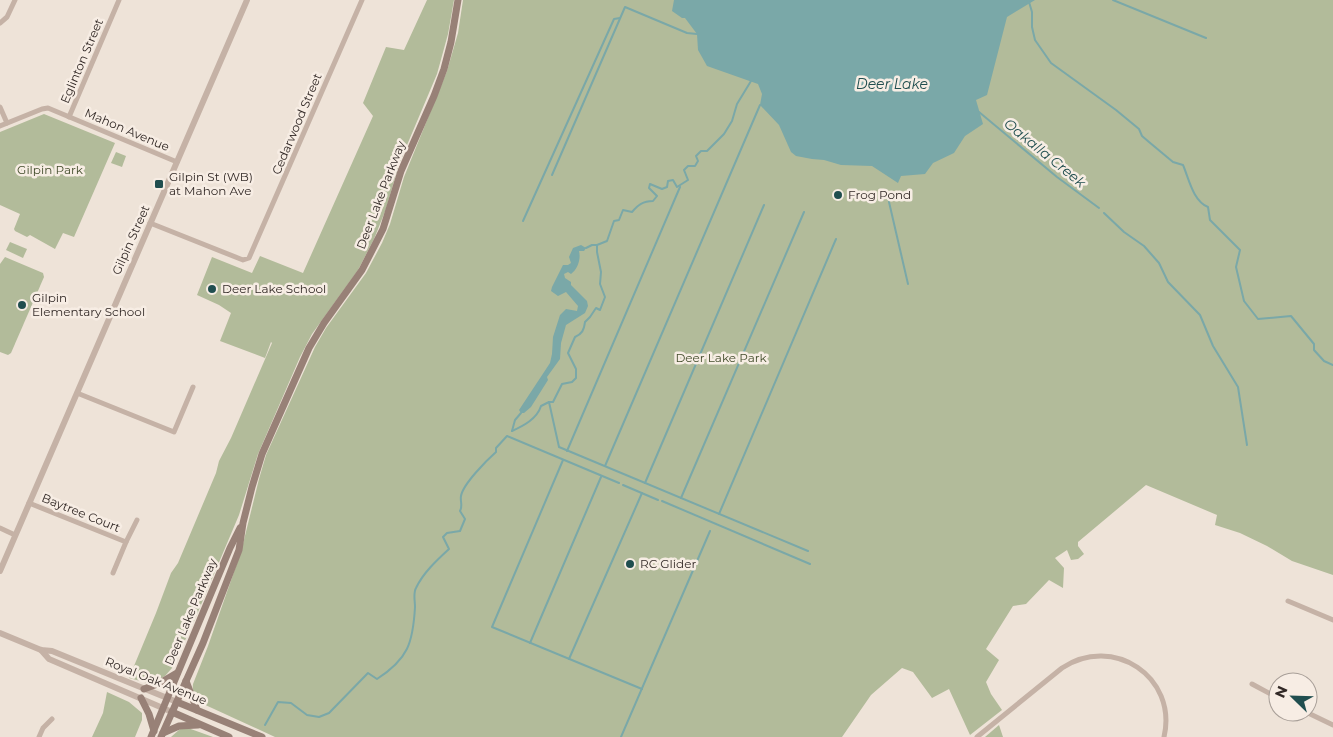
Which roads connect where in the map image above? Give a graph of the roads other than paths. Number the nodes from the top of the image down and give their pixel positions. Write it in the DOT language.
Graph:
graph roads {
  1 [pos="15,0"];
  2 [pos="120,0"];
  3 [pos="248,0"];
  4 [pos="362,0"];
  5 [pos="458,0"];
  6 [pos="0,23"];
  7 [pos="0,107"];
  8 [pos="69,117"];
  9 [pos="7,123"];
  10 [pos="0,126"];
  11 [pos="177,162"];
  12 [pos="150,223"];
  13 [pos="194,387"];
  14 [pos="77,393"];
  15 [pos="29,503"];
  16 [pos="137,520"];
  17 [pos="243,523"];
  18 [pos="0,528"];
  19 [pos="15,535"];
  20 [pos="126,542"];
  21 [pos="0,571"];
  22 [pos="114,573"];
  23 [pos="1288,601"];
  24 [pos="1333,620"];
  25 [pos="0,633"];
  26 [pos="41,650"];
  27 [pos="178,673"];
  28 [pos="186,681"];
  29 [pos="1252,684"];
  30 [pos="144,689"];
  31 [pos="1268,693"];
  32 [pos="141,698"];
  33 [pos="167,698"];
  34 [pos="177,702"];
  35 [pos="163,708"];
  36 [pos="197,710"];
  37 [pos="172,712"];
  38 [pos="1318,718"];
  39 [pos="52,719"];
  40 [pos="199,725"];
  41 [pos="1333,725"];
  42 [pos="152,734"];
  43 [pos="162,735"];
  44 [pos="39,737"];
  45 [pos="229,737"];
  46 [pos="262,737"];
  47 [pos="977,737"];
  48 [pos="1164,737"];
  1 -- 6 [label="street"];
  2 -- 8 [label="street, Eglinton Street"];
  3 -- 11 [label="street, Gilpin Street"];
  4 -- 12 [label="street, Cedarwood Street"];
  5 -- 17 [label="main road, Deer Lake Parkway"];
  7 -- 9 [label="street"];
  8 -- 9 [label="street, Eglinton Street"];
  8 -- 11 [label="street, Mahon Avenue"];
  9 -- 10 [label="street, Eglinton Street"];
  11 -- 12 [label="street, Gilpin Street"];
  12 -- 14 [label="street, Gilpin Street"];
  13 -- 14 [label="street"];
  14 -- 15 [label="street, Gilpin Street"];
  15 -- 19 [label="street, Gilpin Street"];
  15 -- 20 [label="street, Baytree Court"];
  16 -- 20 [label="street, Baytree Court"];
  17 -- 27 [label="main road, Deer Lake Parkway"];
  17 -- 28 [label="main road, Deer Lake Parkway"];
  18 -- 19 [label="street"];
  19 -- 21 [label="street, Gilpin Street"];
  20 -- 22 [label="street, Baytree Court"];
  23 -- 24 [label="street"];
  25 -- 26 [label="street, Royal Oak Avenue"];
  26 -- 30 [label="street, Royal Oak Avenue"];
  26 -- 32 [label="street, Royal Oak Avenue"];
  27 -- 30 [label="main road"];
  27 -- 33 [label="main road, Deer Lake Parkway"];
  28 -- 34 [label="main road, Deer Lake Parkway"];
  28 -- 36 [label="main road"];
  29 -- 31 [label="street"];
  30 -- 33 [label="street, Royal Oak Avenue"];
  32 -- 35 [label="street, Royal Oak Avenue"];
  32 -- 42 [label="main road"];
  33 -- 34 [label="street, Royal Oak Avenue"];
  33 -- 35 [label="main road, Deer Lake Parkway"];
  34 -- 36 [label="main road, Royal Oak Avenue"];
  34 -- 37 [label="main road, Deer Lake Parkway"];
  35 -- 37 [label="street, Royal Oak Avenue"];
  35 -- 42 [label="main road, Deer Lake Parkway"];
  36 -- 46 [label="main road, Royal Oak Avenue"];
  37 -- 40 [label="main road, Royal Oak Avenue"];
  37 -- 43 [label="main road, Deer Lake Parkway"];
  38 -- 41 [label="street"];
  39 -- 44 [label="street"];
  40 -- 43 [label="main road"];
  40 -- 45 [label="main road, Royal Oak Avenue"];
  47 -- 48 [label="street"];
}
